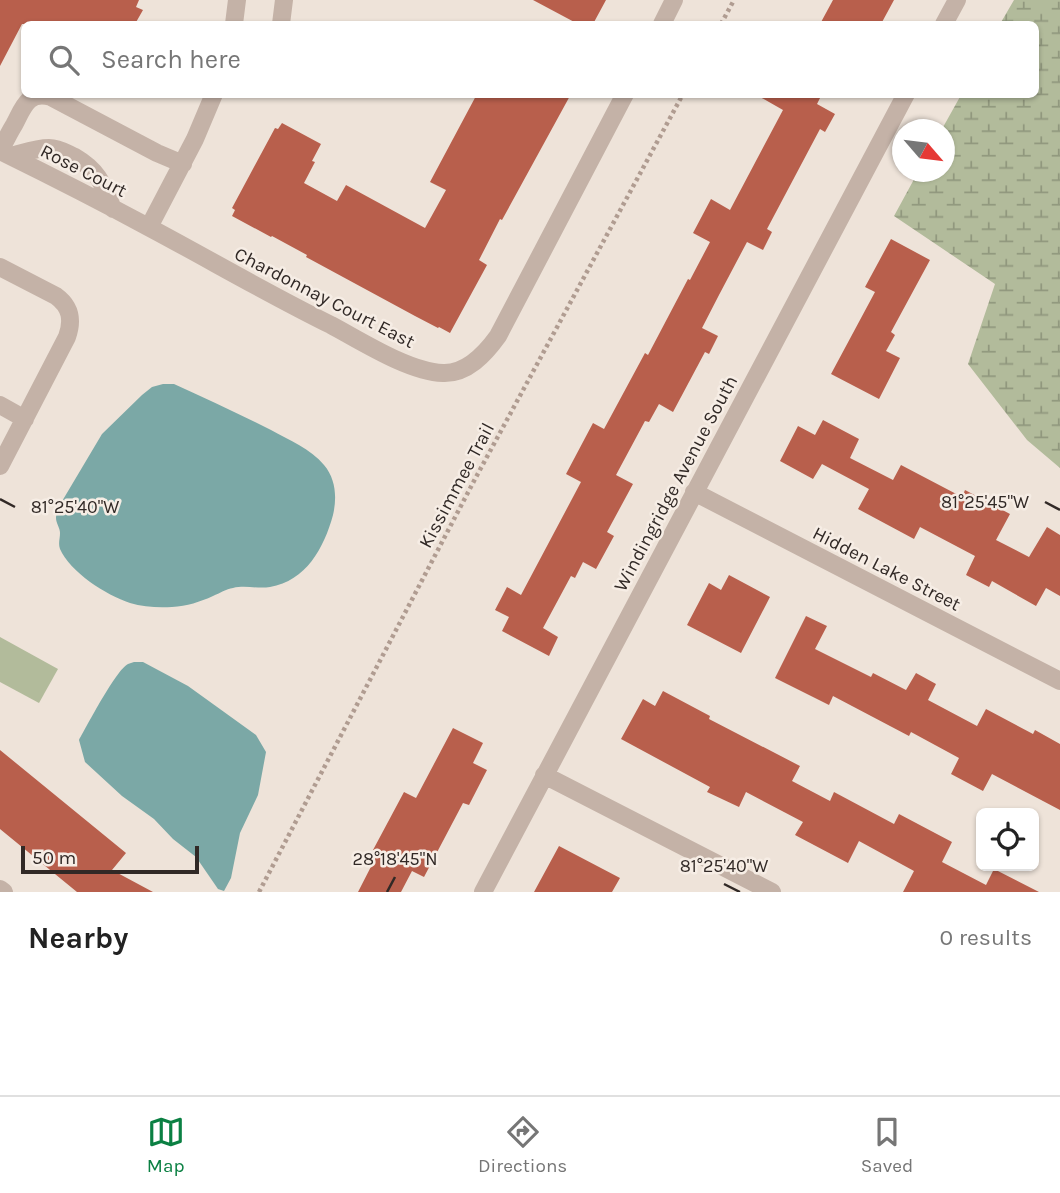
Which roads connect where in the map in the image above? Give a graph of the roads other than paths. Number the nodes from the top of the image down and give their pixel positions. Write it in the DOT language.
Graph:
graph roads {
  1 [pos="237,0"];
  2 [pos="284,0"];
  3 [pos="674,0"];
  4 [pos="957,0"];
  5 [pos="234,21"];
  6 [pos="281,21"];
  7 [pos="664,21"];
  8 [pos="946,21"];
  9 [pos="33,98"];
  10 [pos="53,98"];
  11 [pos="212,98"];
  12 [pos="623,98"];
  13 [pos="904,98"];
  14 [pos="4,152"];
  15 [pos="183,164"];
  16 [pos="113,209"];
  17 [pos="149,227"];
  18 [pos="0,267"];
  19 [pos="0,405"];
  20 [pos="24,419"];
  21 [pos="0,466"];
  22 [pos="694,492"];
  23 [pos="1060,681"];
  24 [pos="544,775"];
  25 [pos="483,892"];
  26 [pos="772,892"];
  1 -- 5 [label="street"];
  2 -- 6 [label="street"];
  3 -- 7 [label="street"];
  4 -- 8 [label="street"];
  9 -- 14 [label="street"];
  10 -- 15 [label="street"];
  11 -- 15 [label="street"];
  12 -- 17 [label="street, Chardonnay Court East"];
  13 -- 22 [label="street, Windingridge Avenue South"];
  14 -- 16 [label="street, Rose Court"];
  14 -- 16 [label="street"];
  15 -- 17 [label="street"];
  16 -- 17 [label="street, Rose Court"];
  18 -- 20 [label="street"];
  19 -- 20 [label="street"];
  20 -- 21 [label="street"];
  22 -- 23 [label="street, Hidden Lake Street"];
  22 -- 24 [label="street, Windingridge Avenue South"];
  24 -- 25 [label="street, Windingridge Avenue South"];
  24 -- 26 [label="street"];
}
